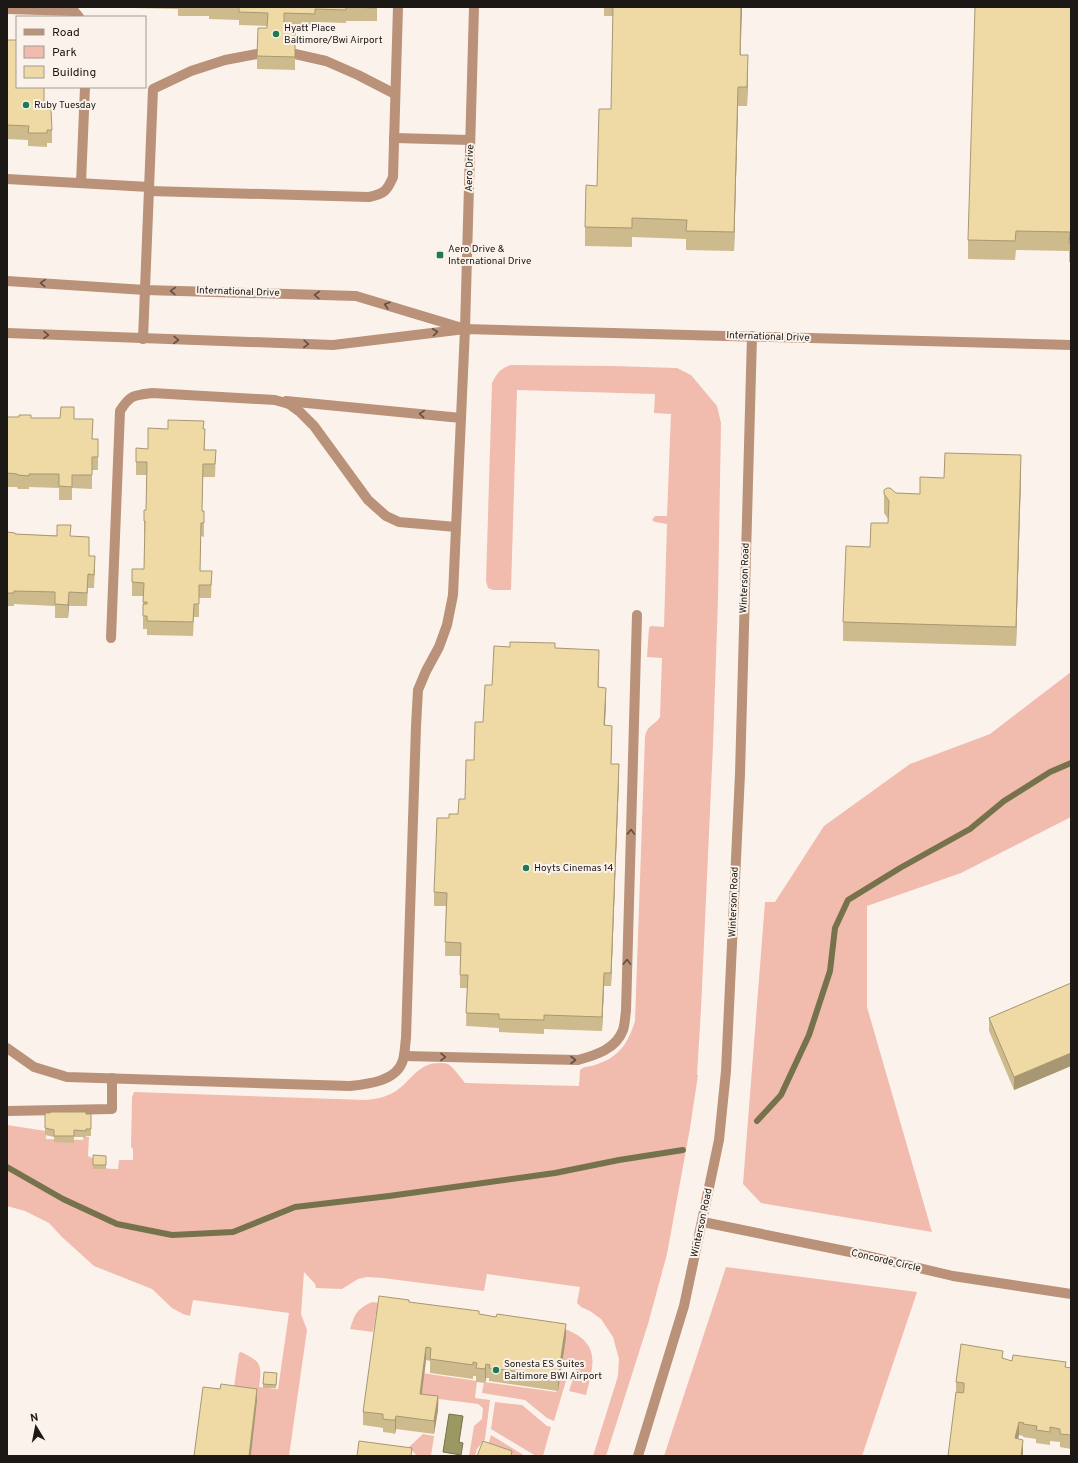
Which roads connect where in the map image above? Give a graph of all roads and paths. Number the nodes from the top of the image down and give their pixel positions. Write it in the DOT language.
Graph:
graph roads {
  1 [pos="398,7"];
  2 [pos="474,7"];
  3 [pos="7,10"];
  4 [pos="78,16"];
  5 [pos="257,54"];
  6 [pos="295,54"];
  7 [pos="85,88"];
  8 [pos="396,94"];
  9 [pos="394,138"];
  10 [pos="470,140"];
  11 [pos="7,179"];
  12 [pos="81,183"];
  13 [pos="149,189"];
  14 [pos="7,281"];
  15 [pos="145,290"];
  16 [pos="465,328"];
  17 [pos="7,333"];
  18 [pos="752,336"];
  19 [pos="143,339"];
  20 [pos="1071,345"];
  21 [pos="275,400"];
  22 [pos="461,418"];
  23 [pos="456,528"];
  24 [pos="637,615"];
  25 [pos="111,638"];
  26 [pos="7,1048"];
  27 [pos="404,1056"];
  28 [pos="112,1078"];
  29 [pos="7,1111"];
  30 [pos="703,1222"];
  31 [pos="1071,1294"];
  32 [pos="638,1456"];
  1 -- 8 [label="street"];
  2 -- 10 [label="street, Aero Drive"];
  3 -- 4 [label="street"];
  5 -- 13 [label="street"];
  6 -- 8 [label="street"];
  7 -- 12 [label="street"];
  8 -- 9 [label="street"];
  9 -- 10 [label="street"];
  9 -- 13 [label="street"];
  10 -- 16 [label="street, Aero Drive"];
  11 -- 12 [label="street"];
  12 -- 13 [label="street"];
  13 -- 15 [label="street"];
  15 -- 14 [label="street, International Drive, one-way"];
  16 -- 15 [label="street, International Drive, one-way"];
  15 -- 19 [label="street"];
  16 -- 18 [label="street, International Drive"];
  19 -- 16 [label="street, International Drive, one-way"];
  16 -- 22 [label="street, Aero Drive"];
  17 -- 19 [label="street, International Drive, one-way"];
  18 -- 20 [label="street, International Drive"];
  18 -- 30 [label="street, Winterson Road"];
  22 -- 21 [label="street, one-way"];
  21 -- 23 [label="street"];
  21 -- 25 [label="street"];
  22 -- 23 [label="street, Aero Drive"];
  23 -- 27 [label="street, Aero Drive"];
  27 -- 24 [label="street, one-way"];
  26 -- 28 [label="street"];
  27 -- 28 [label="street"];
  28 -- 29 [label="street"];
  30 -- 31 [label="street, Concorde Circle"];
  30 -- 32 [label="street, Winterson Road"];
}
